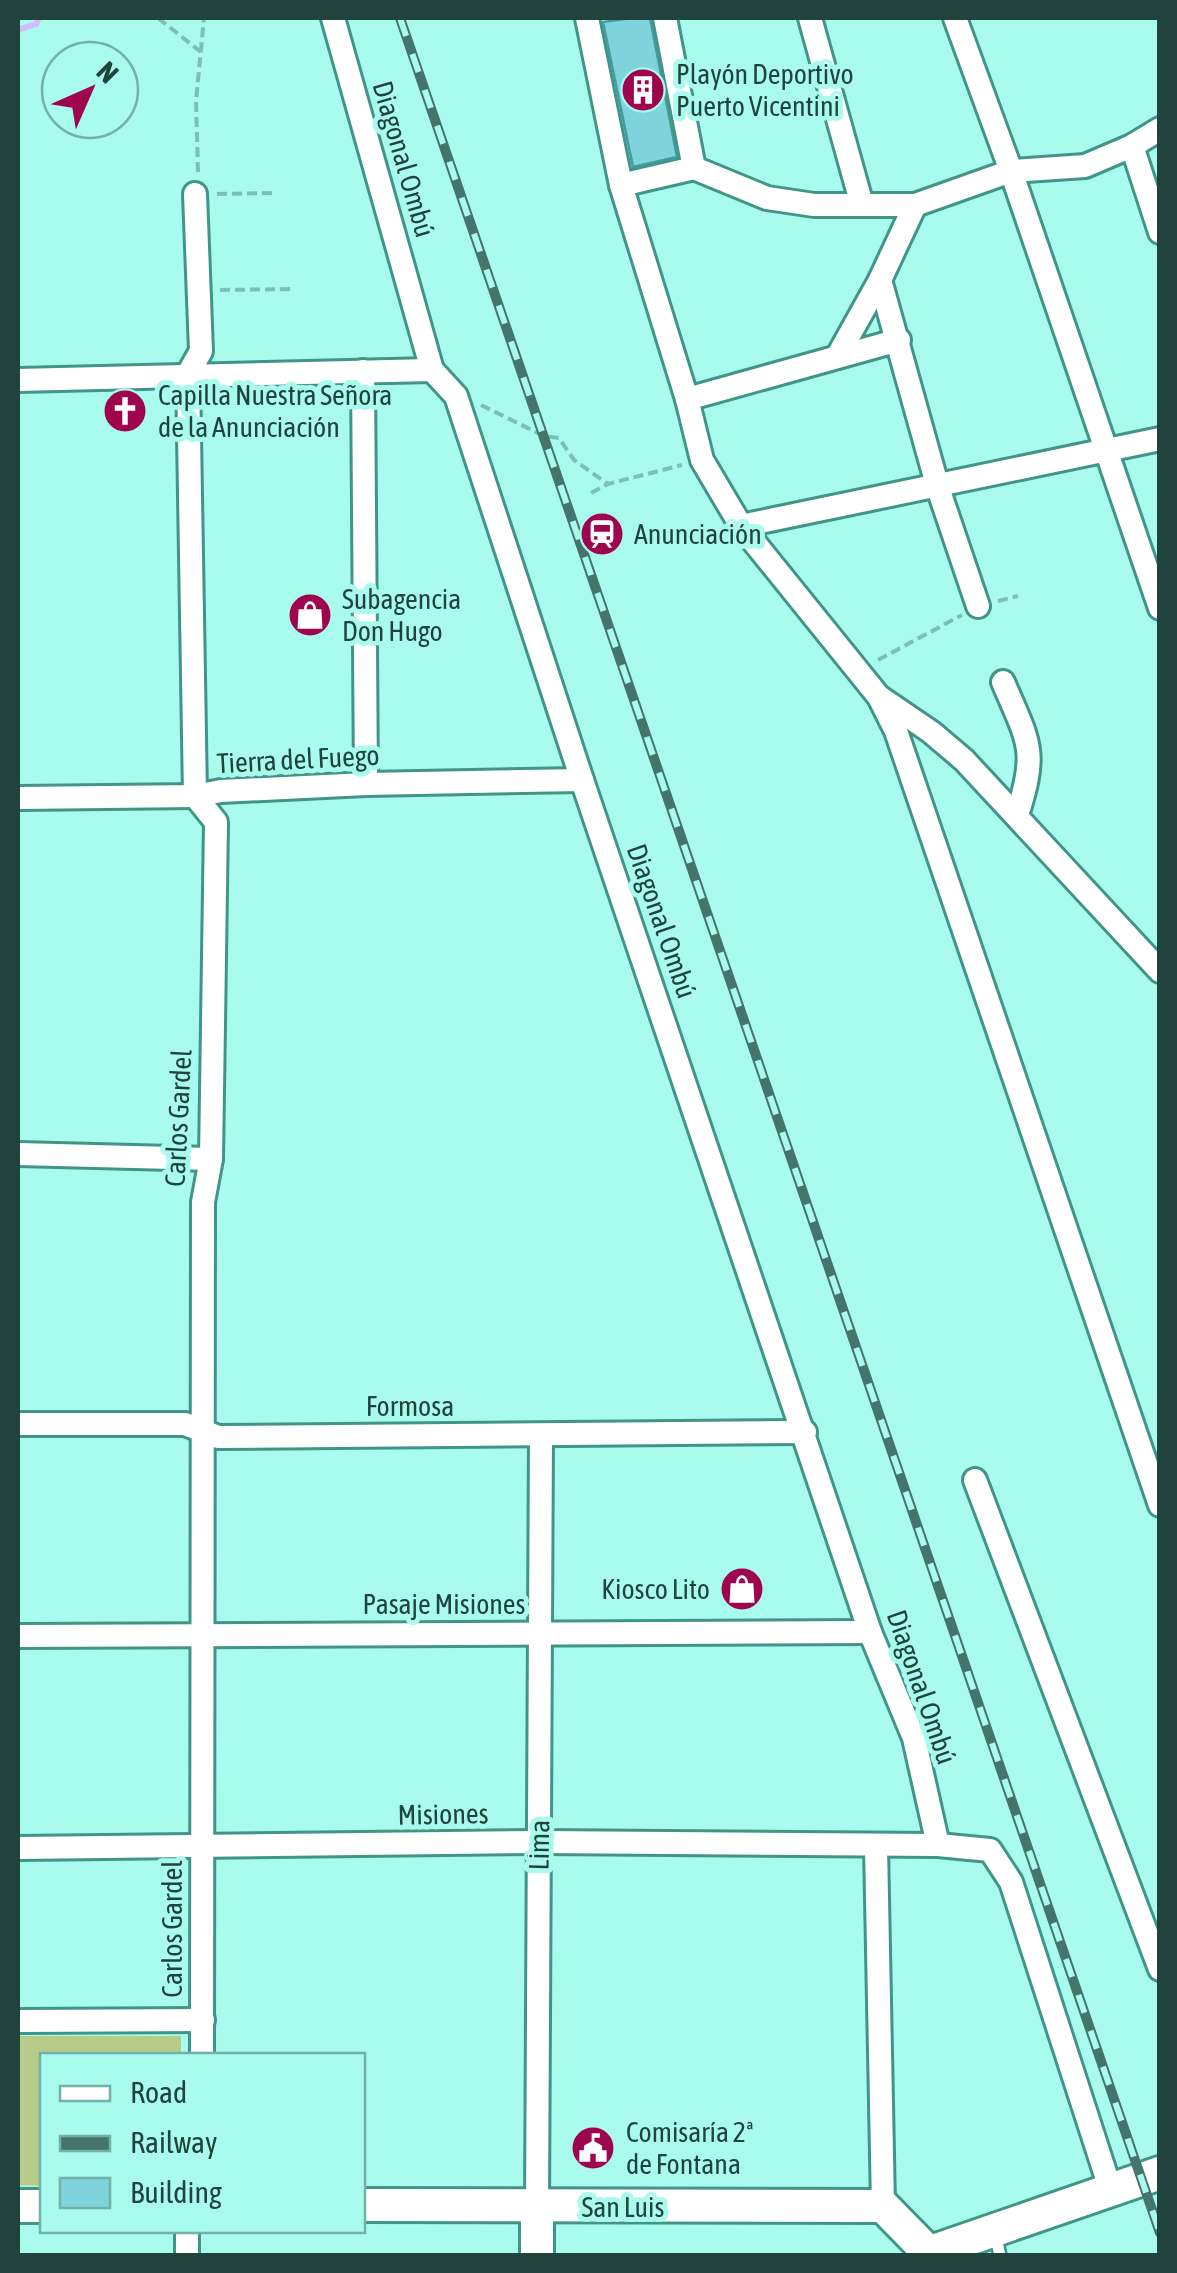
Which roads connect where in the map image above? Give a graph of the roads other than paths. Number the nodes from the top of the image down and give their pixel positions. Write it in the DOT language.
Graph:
graph roads {
  1 [pos="333,18"];
  2 [pos="587,18"];
  3 [pos="666,18"];
  4 [pos="810,18"];
  5 [pos="955,18"];
  6 [pos="1160,129"];
  7 [pos="1132,146"];
  8 [pos="694,168"];
  9 [pos="1011,171"];
  10 [pos="621,184"];
  11 [pos="195,194"];
  12 [pos="862,205"];
  13 [pos="915,206"];
  14 [pos="1160,232"];
  15 [pos="880,280"];
  16 [pos="899,340"];
  17 [pos="837,357"];
  18 [pos="432,370"];
  19 [pos="364,371"];
  20 [pos="188,374"];
  21 [pos="18,380"];
  22 [pos="687,399"];
  23 [pos="1160,439"];
  24 [pos="1104,451"];
  25 [pos="938,488"];
  26 [pos="741,526"];
  27 [pos="978,606"];
  28 [pos="1160,608"];
  29 [pos="1003,682"];
  30 [pos="879,697"];
  31 [pos="582,780"];
  32 [pos="366,784"];
  33 [pos="195,796"];
  34 [pos="18,798"];
  35 [pos="1017,815"];
  36 [pos="1160,971"];
  37 [pos="18,1154"];
  38 [pos="212,1159"];
  39 [pos="18,1424"];
  40 [pos="203,1431"];
  41 [pos="804,1432"];
  42 [pos="541,1435"];
  43 [pos="975,1480"];
  44 [pos="1160,1505"];
  45 [pos="870,1632"];
  46 [pos="542,1634"];
  47 [pos="204,1635"];
  48 [pos="18,1636"];
  49 [pos="539,1842"];
  50 [pos="876,1846"];
  51 [pos="938,1846"];
  52 [pos="202,1847"];
  53 [pos="18,1848"];
  54 [pos="1160,1969"];
  55 [pos="202,2020"];
  56 [pos="18,2021"];
  57 [pos="202,2053"];
  58 [pos="1160,2173"];
  59 [pos="1110,2188"];
  60 [pos="365,2206"];
  61 [pos="882,2206"];
  62 [pos="537,2207"];
  63 [pos="997,2242"];
  64 [pos="931,2254"];
  65 [pos="537,2256"];
  1 -- 18 [label="street, Diagonal Ombú"];
  2 -- 10 [label="street"];
  3 -- 8 [label="street"];
  4 -- 12 [label="street"];
  5 -- 9 [label="street"];
  6 -- 7 [label="street"];
  7 -- 9 [label="street"];
  7 -- 14 [label="street"];
  8 -- 10 [label="street"];
  8 -- 12 [label="street"];
  9 -- 13 [label="street"];
  9 -- 24 [label="street"];
  10 -- 22 [label="street"];
  11 -- 20 [label="street, Carlos Gardel"];
  12 -- 13 [label="street"];
  13 -- 15 [label="street"];
  15 -- 16 [label="street"];
  15 -- 17 [label="street"];
  16 -- 17 [label="street"];
  16 -- 25 [label="street"];
  17 -- 22 [label="street"];
  18 -- 19 [label="street"];
  18 -- 31 [label="street, Diagonal Ombú"];
  19 -- 20 [label="street"];
  19 -- 32 [label="street"];
  20 -- 21 [label="street"];
  20 -- 33 [label="street, Carlos Gardel"];
  22 -- 26 [label="street"];
  23 -- 24 [label="street"];
  24 -- 25 [label="street"];
  24 -- 28 [label="street"];
  25 -- 26 [label="street"];
  25 -- 27 [label="street"];
  26 -- 30 [label="street"];
  29 -- 35 [label="street"];
  30 -- 35 [label="street"];
  30 -- 44 [label="street"];
  31 -- 32 [label="street, Tierra del Fuego"];
  31 -- 41 [label="street, Diagonal Ombú"];
  32 -- 33 [label="street, Tierra del Fuego"];
  33 -- 34 [label="street, Tierra del Fuego"];
  33 -- 38 [label="street, Carlos Gardel"];
  35 -- 36 [label="street"];
  37 -- 38 [label="street"];
  38 -- 40 [label="street, Carlos Gardel"];
  39 -- 40 [label="street, Formosa"];
  40 -- 42 [label="street, Formosa"];
  40 -- 47 [label="street, Carlos Gardel"];
  41 -- 42 [label="street, Formosa"];
  41 -- 45 [label="street, Diagonal Ombú"];
  42 -- 46 [label="street, Lima"];
  43 -- 54 [label="street"];
  45 -- 46 [label="street, Pasaje Misiones"];
  45 -- 51 [label="street, Diagonal Ombú"];
  46 -- 47 [label="street, Pasaje Misiones"];
  46 -- 49 [label="street, Lima"];
  47 -- 48 [label="street, Pasaje Misiones"];
  47 -- 52 [label="street, Carlos Gardel"];
  49 -- 50 [label="street, Misiones"];
  49 -- 52 [label="street, Misiones"];
  49 -- 62 [label="street, Lima"];
  50 -- 51 [label="street, Misiones"];
  50 -- 61 [label="street"];
  51 -- 59 [label="street, Misiones"];
  52 -- 53 [label="street, Misiones"];
  52 -- 55 [label="street, Carlos Gardel"];
  55 -- 56 [label="street"];
  55 -- 57 [label="street, Carlos Gardel"];
  58 -- 59 [label="street"];
  59 -- 63 [label="street"];
  60 -- 62 [label="street, San Luis"];
  61 -- 62 [label="street, San Luis"];
  61 -- 64 [label="street"];
  62 -- 65 [label="street, Lima"];
  63 -- 64 [label="street"];
}
